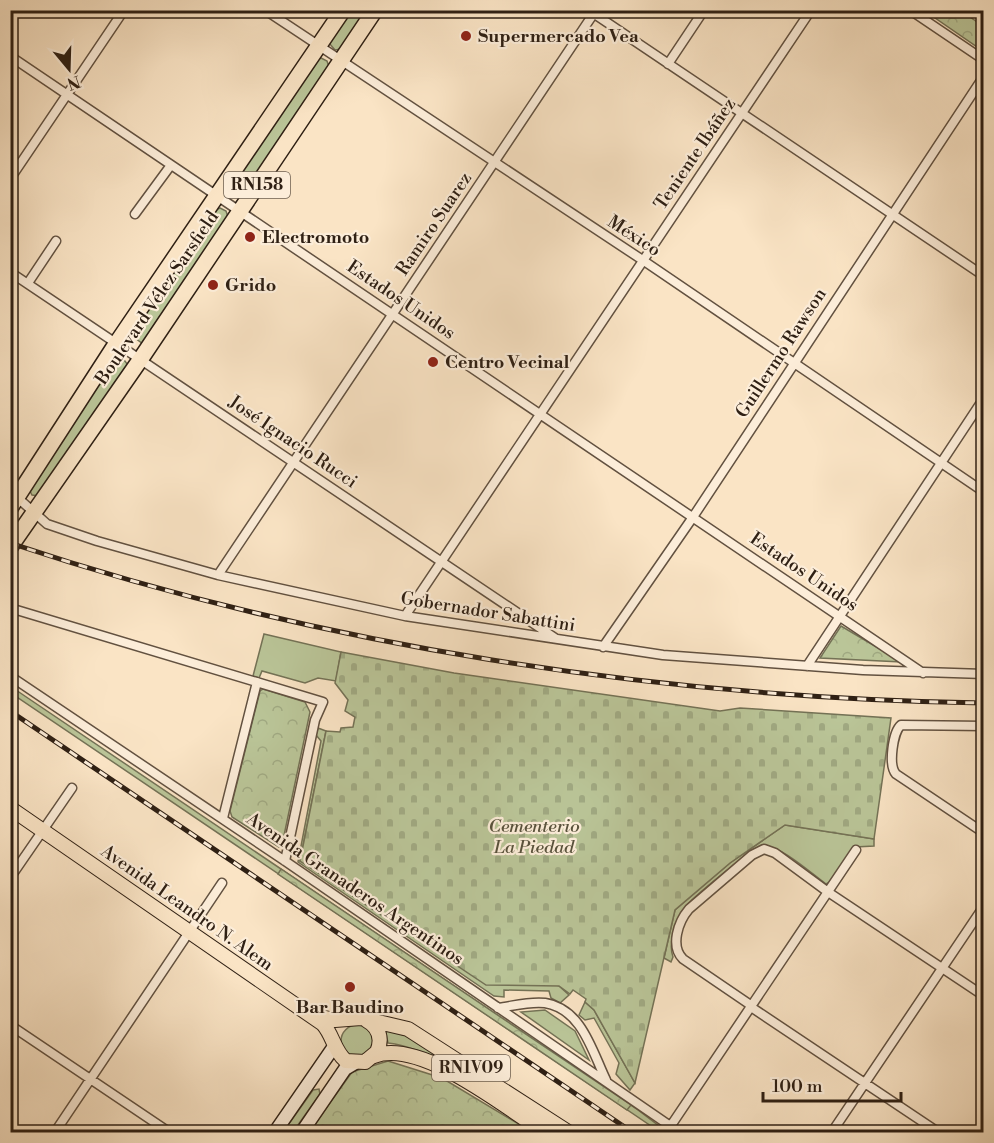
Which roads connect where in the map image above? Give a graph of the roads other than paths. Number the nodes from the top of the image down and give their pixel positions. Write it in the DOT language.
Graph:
graph roads {
  1 [pos="124,10"];
  2 [pos="265,10"];
  3 [pos="343,10"];
  4 [pos="375,10"];
  5 [pos="704,10"];
  6 [pos="811,10"];
  7 [pos="910,10"];
  8 [pos="979,10"];
  9 [pos="593,12"];
  10 [pos="984,14"];
  11 [pos="318,46"];
  12 [pos="10,56"];
  13 [pos="984,60"];
  14 [pos="340,61"];
  15 [pos="669,64"];
  16 [pos="984,76"];
  17 [pos="67,94"];
  18 [pos="742,114"];
  19 [pos="494,164"];
  20 [pos="171,165"];
  21 [pos="10,179"];
  22 [pos="217,196"];
  23 [pos="239,211"];
  24 [pos="135,214"];
  25 [pos="892,215"];
  26 [pos="56,241"];
  27 [pos="644,261"];
  28 [pos="10,272"];
  29 [pos="984,276"];
  30 [pos="28,283"];
  31 [pos="394,315"];
  32 [pos="116,344"];
  33 [pos="140,360"];
  34 [pos="794,363"];
  35 [pos="984,398"];
  36 [pos="543,414"];
  37 [pos="296,463"];
  38 [pos="940,463"];
  39 [pos="984,492"];
  40 [pos="13,499"];
  41 [pos="33,514"];
  42 [pos="693,517"];
  43 [pos="10,547"];
  44 [pos="441,563"];
  45 [pos="218,575"];
  46 [pos="10,608"];
  47 [pos="405,616"];
  48 [pos="840,616"];
  49 [pos="558,640"];
  50 [pos="603,647"];
  51 [pos="807,666"];
  52 [pos="922,673"];
  53 [pos="984,674"];
  54 [pos="10,676"];
  55 [pos="257,682"];
  56 [pos="984,726"];
  57 [pos="72,788"];
  58 [pos="10,808"];
  59 [pos="223,818"];
  60 [pos="43,830"];
  61 [pos="984,833"];
  62 [pos="856,850"];
  63 [pos="285,861"];
  64 [pos="10,878"];
  65 [pos="222,883"];
  66 [pos="828,892"];
  67 [pos="984,906"];
  68 [pos="189,932"];
  69 [pos="942,968"];
  70 [pos="984,996"];
  71 [pos="752,1006"];
  72 [pos="498,1008"];
  73 [pos="309,1014"];
  74 [pos="349,1019"];
  75 [pos="366,1020"];
  76 [pos="10,1025"];
  77 [pos="335,1046"];
  78 [pos="374,1056"];
  79 [pos="355,1063"];
  80 [pos="90,1080"];
  81 [pos="606,1080"];
  82 [pos="865,1083"];
  83 [pos="670,1127"];
  84 [pos="55,1132"];
  85 [pos="169,1132"];
  86 [pos="275,1132"];
  87 [pos="302,1132"];
  88 [pos="544,1132"];
  89 [pos="568,1132"];
  90 [pos="679,1132"];
  91 [pos="832,1132"];
  92 [pos="938,1132"];
  1 -- 17 [label="street"];
  2 -- 11 [label="street, México"];
  3 -- 11 [label="highway, Boulevard Vélez Sarsfield / RN158"];
  4 -- 14 [label="highway, Boulevard Vélez Sarsfield / RN158"];
  5 -- 15 [label="street"];
  6 -- 18 [label="street, Teniente Ibáñez"];
  7 -- 13 [label="street"];
  8 -- 10 [label="street"];
  9 -- 15 [label="street"];
  9 -- 19 [label="street, Ramiro Suarez"];
  11 -- 14 [label="street, México"];
  11 -- 22 [label="highway, Boulevard Vélez Sarsfield / RN158"];
  12 -- 17 [label="street, Estados Unidos"];
  14 -- 19 [label="street, México"];
  14 -- 23 [label="highway, Boulevard Vélez Sarsfield / RN158"];
  15 -- 18 [label="street"];
  16 -- 25 [label="street, Guillermo Rawson"];
  17 -- 20 [label="street, Estados Unidos"];
  17 -- 21 [label="street"];
  18 -- 25 [label="street"];
  18 -- 27 [label="street, Teniente Ibáñez"];
  19 -- 27 [label="street, México"];
  19 -- 31 [label="street, Ramiro Suarez"];
  20 -- 22 [label="street, Estados Unidos"];
  20 -- 24 [label="street"];
  22 -- 23 [label="street, Estados Unidos"];
  22 -- 32 [label="highway, Boulevard Vélez Sarsfield / RN158"];
  23 -- 31 [label="street, Estados Unidos"];
  23 -- 33 [label="highway, Boulevard Vélez Sarsfield / RN158"];
  25 -- 29 [label="street"];
  25 -- 34 [label="street, Guillermo Rawson"];
  26 -- 30 [label="street"];
  27 -- 34 [label="street, México"];
  27 -- 36 [label="street, Teniente Ibáñez"];
  28 -- 30 [label="street, José Ignacio Rucci"];
  30 -- 32 [label="street, José Ignacio Rucci"];
  31 -- 36 [label="street, Estados Unidos"];
  31 -- 37 [label="street, Ramiro Suarez"];
  32 -- 33 [label="street, José Ignacio Rucci"];
  32 -- 40 [label="highway, Boulevard Vélez Sarsfield / RN158"];
  33 -- 37 [label="street, José Ignacio Rucci"];
  33 -- 41 [label="highway, Boulevard Vélez Sarsfield / RN158"];
  34 -- 38 [label="street, México"];
  34 -- 42 [label="street, Guillermo Rawson"];
  35 -- 38 [label="street"];
  36 -- 42 [label="street, Estados Unidos"];
  36 -- 44 [label="street, Teniente Ibáñez"];
  37 -- 44 [label="street, José Ignacio Rucci"];
  37 -- 45 [label="street, Ramiro Suarez"];
  38 -- 39 [label="street, México"];
  38 -- 48 [label="street"];
  40 -- 41 [label="street, Gobernador Sabattini"];
  41 -- 43 [label="highway, Boulevard Vélez Sarsfield / RN158"];
  41 -- 45 [label="street, Gobernador Sabattini"];
  42 -- 48 [label="street, Estados Unidos"];
  42 -- 50 [label="street, Guillermo Rawson"];
  44 -- 47 [label="street, Teniente Ibáñez"];
  44 -- 49 [label="street, José Ignacio Rucci"];
  45 -- 47 [label="street, Gobernador Sabattini"];
  46 -- 55 [label="street"];
  47 -- 49 [label="street, Gobernador Sabattini"];
  48 -- 51 [label="street"];
  48 -- 52 [label="street, Estados Unidos"];
  49 -- 50 [label="street, Gobernador Sabattini"];
  50 -- 51 [label="street, Gobernador Sabattini"];
  51 -- 52 [label="street, Gobernador Sabattini"];
  52 -- 53 [label="street, Gobernador Sabattini"];
  54 -- 59 [label="street, Avenida Granaderos Argentinos"];
  55 -- 59 [label="street"];
  55 -- 63 [label="street"];
  56 -- 61 [label="street"];
  57 -- 60 [label="street"];
  58 -- 60 [label="main road, Avenida Leandro N. Alem / RN1V09"];
  59 -- 63 [label="street, Avenida Granaderos Argentinos"];
  60 -- 64 [label="street"];
  60 -- 68 [label="main road, Avenida Leandro N. Alem / RN1V09"];
  62 -- 66 [label="street"];
  63 -- 72 [label="street, Avenida Granaderos Argentinos"];
  65 -- 68 [label="street"];
  66 -- 69 [label="street"];
  66 -- 71 [label="street"];
  66 -- 71 [label="street"];
  67 -- 69 [label="street"];
  68 -- 73 [label="main road, Avenida Leandro N. Alem / RN1V09"];
  68 -- 80 [label="street"];
  69 -- 70 [label="street"];
  69 -- 82 [label="street"];
  71 -- 82 [label="street"];
  71 -- 83 [label="street"];
  72 -- 81 [label="street, Avenida Granaderos Argentinos"];
  72 -- 81 [label="street"];
  73 -- 74 [label="main road, RN1V09"];
  73 -- 77 [label="main road, Avenida Leandro N. Alem / RN1V09"];
  74 -- 75 [label="main road, RN1V09"];
  74 -- 77 [label="main road"];
  75 -- 78 [label="main road"];
  75 -- 89 [label="main road, RN1V09"];
  76 -- 80 [label="street"];
  77 -- 79 [label="main road, RN1V09"];
  77 -- 86 [label="main road"];
  78 -- 79 [label="main road, RN1V09"];
  78 -- 88 [label="main road, RN1V09"];
  79 -- 87 [label="main road"];
  80 -- 84 [label="street"];
  80 -- 85 [label="street"];
  81 -- 83 [label="street, Avenida Granaderos Argentinos"];
  82 -- 91 [label="street"];
  82 -- 92 [label="street"];
  83 -- 90 [label="street, Avenida Granaderos Argentinos"];
}
